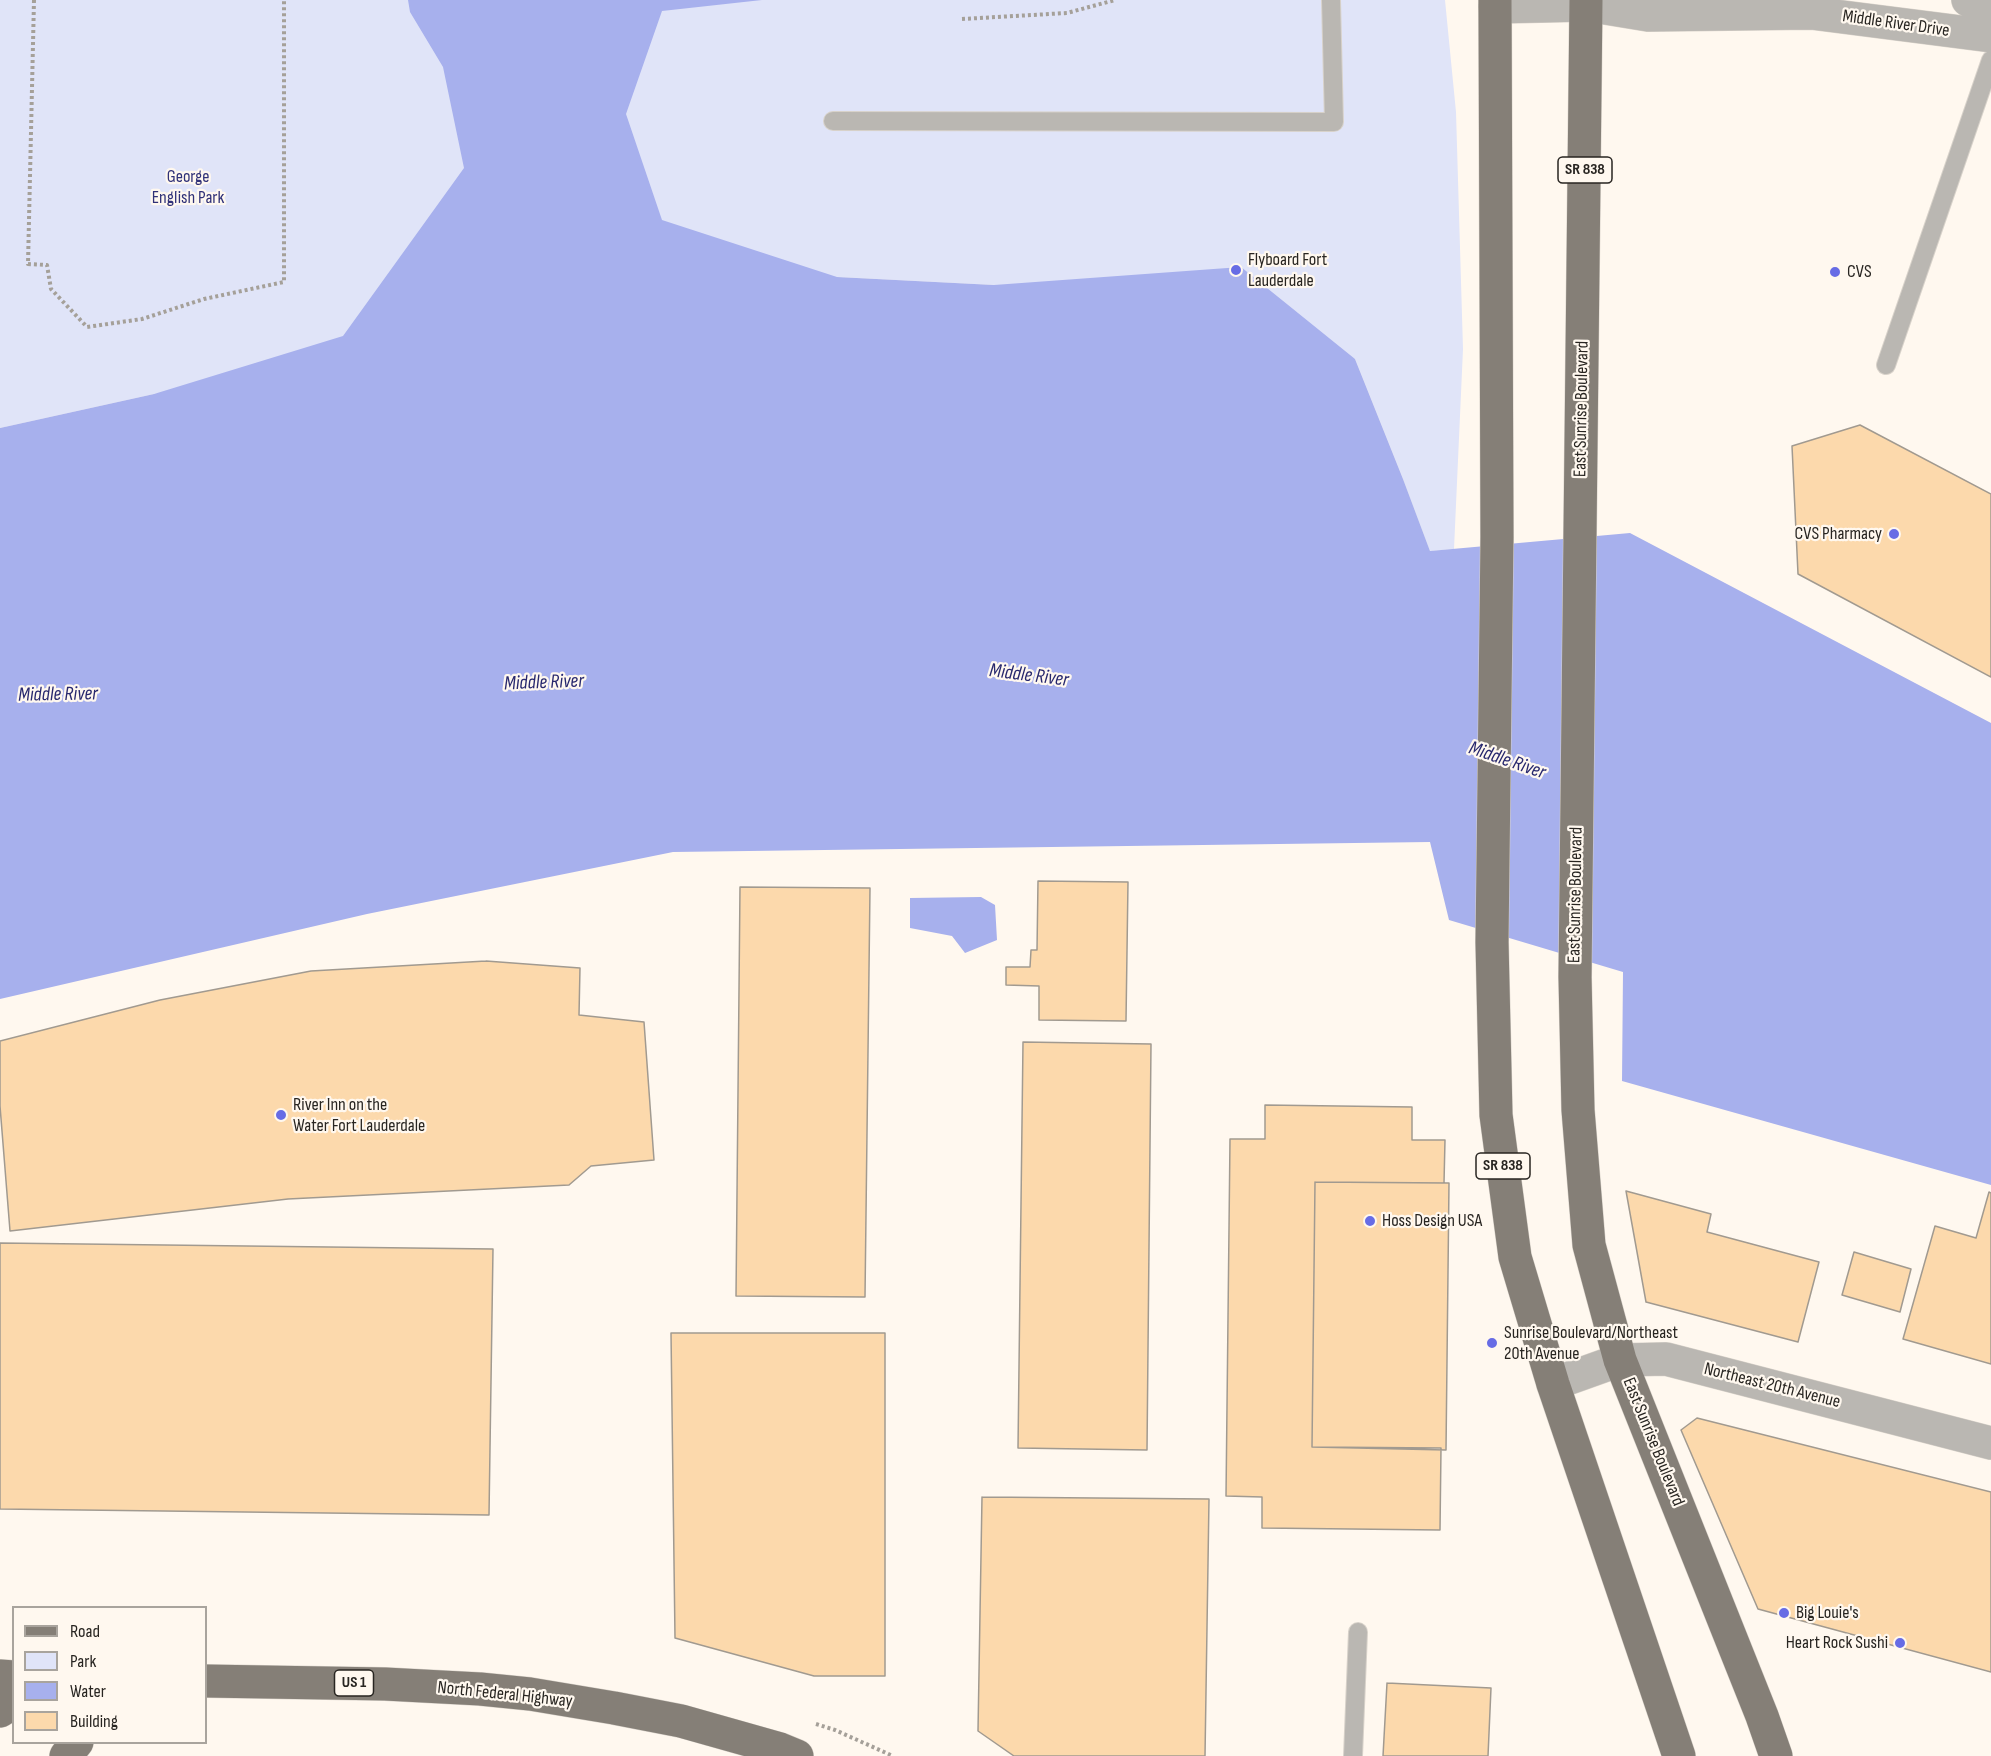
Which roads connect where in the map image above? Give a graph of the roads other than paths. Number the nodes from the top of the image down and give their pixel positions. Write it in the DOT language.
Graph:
graph roads {
  1 [pos="1331,0"];
  2 [pos="1968,0"];
  3 [pos="1591,2"];
  4 [pos="1495,4"];
  5 [pos="1991,4"];
  6 [pos="1991,36"];
  7 [pos="1991,60"];
  8 [pos="833,121"];
  9 [pos="1886,365"];
  10 [pos="1620,1360"];
  11 [pos="1553,1384"];
  12 [pos="1991,1443"];
  13 [pos="1358,1632"];
  14 [pos="210,1684"];
  15 [pos="75,1744"];
  16 [pos="66,1756"];
  17 [pos="797,1756"];
  18 [pos="1353,1756"];
  19 [pos="1679,1756"];
  20 [pos="1776,1756"];
  1 -- 8 [label="lane"];
  2 -- 5 [label="street, Middle River Drive"];
  3 -- 4 [label="street, Middle River Drive"];
  3 -- 6 [label="street, Middle River Drive"];
  3 -- 10 [label="main road, East Sunrise Boulevard / SR 838"];
  4 -- 11 [label="main road, SR 838"];
  7 -- 9 [label="lane"];
  10 -- 11 [label="street, Northeast 20th Avenue"];
  10 -- 12 [label="street, Northeast 20th Avenue"];
  10 -- 20 [label="main road, East Sunrise Boulevard / SR 838"];
  11 -- 19 [label="main road, SR 838"];
  13 -- 18 [label="lane"];
  14 -- 17 [label="main road, North Federal Highway / US 1"];
  15 -- 16 [label="main road"];
}
